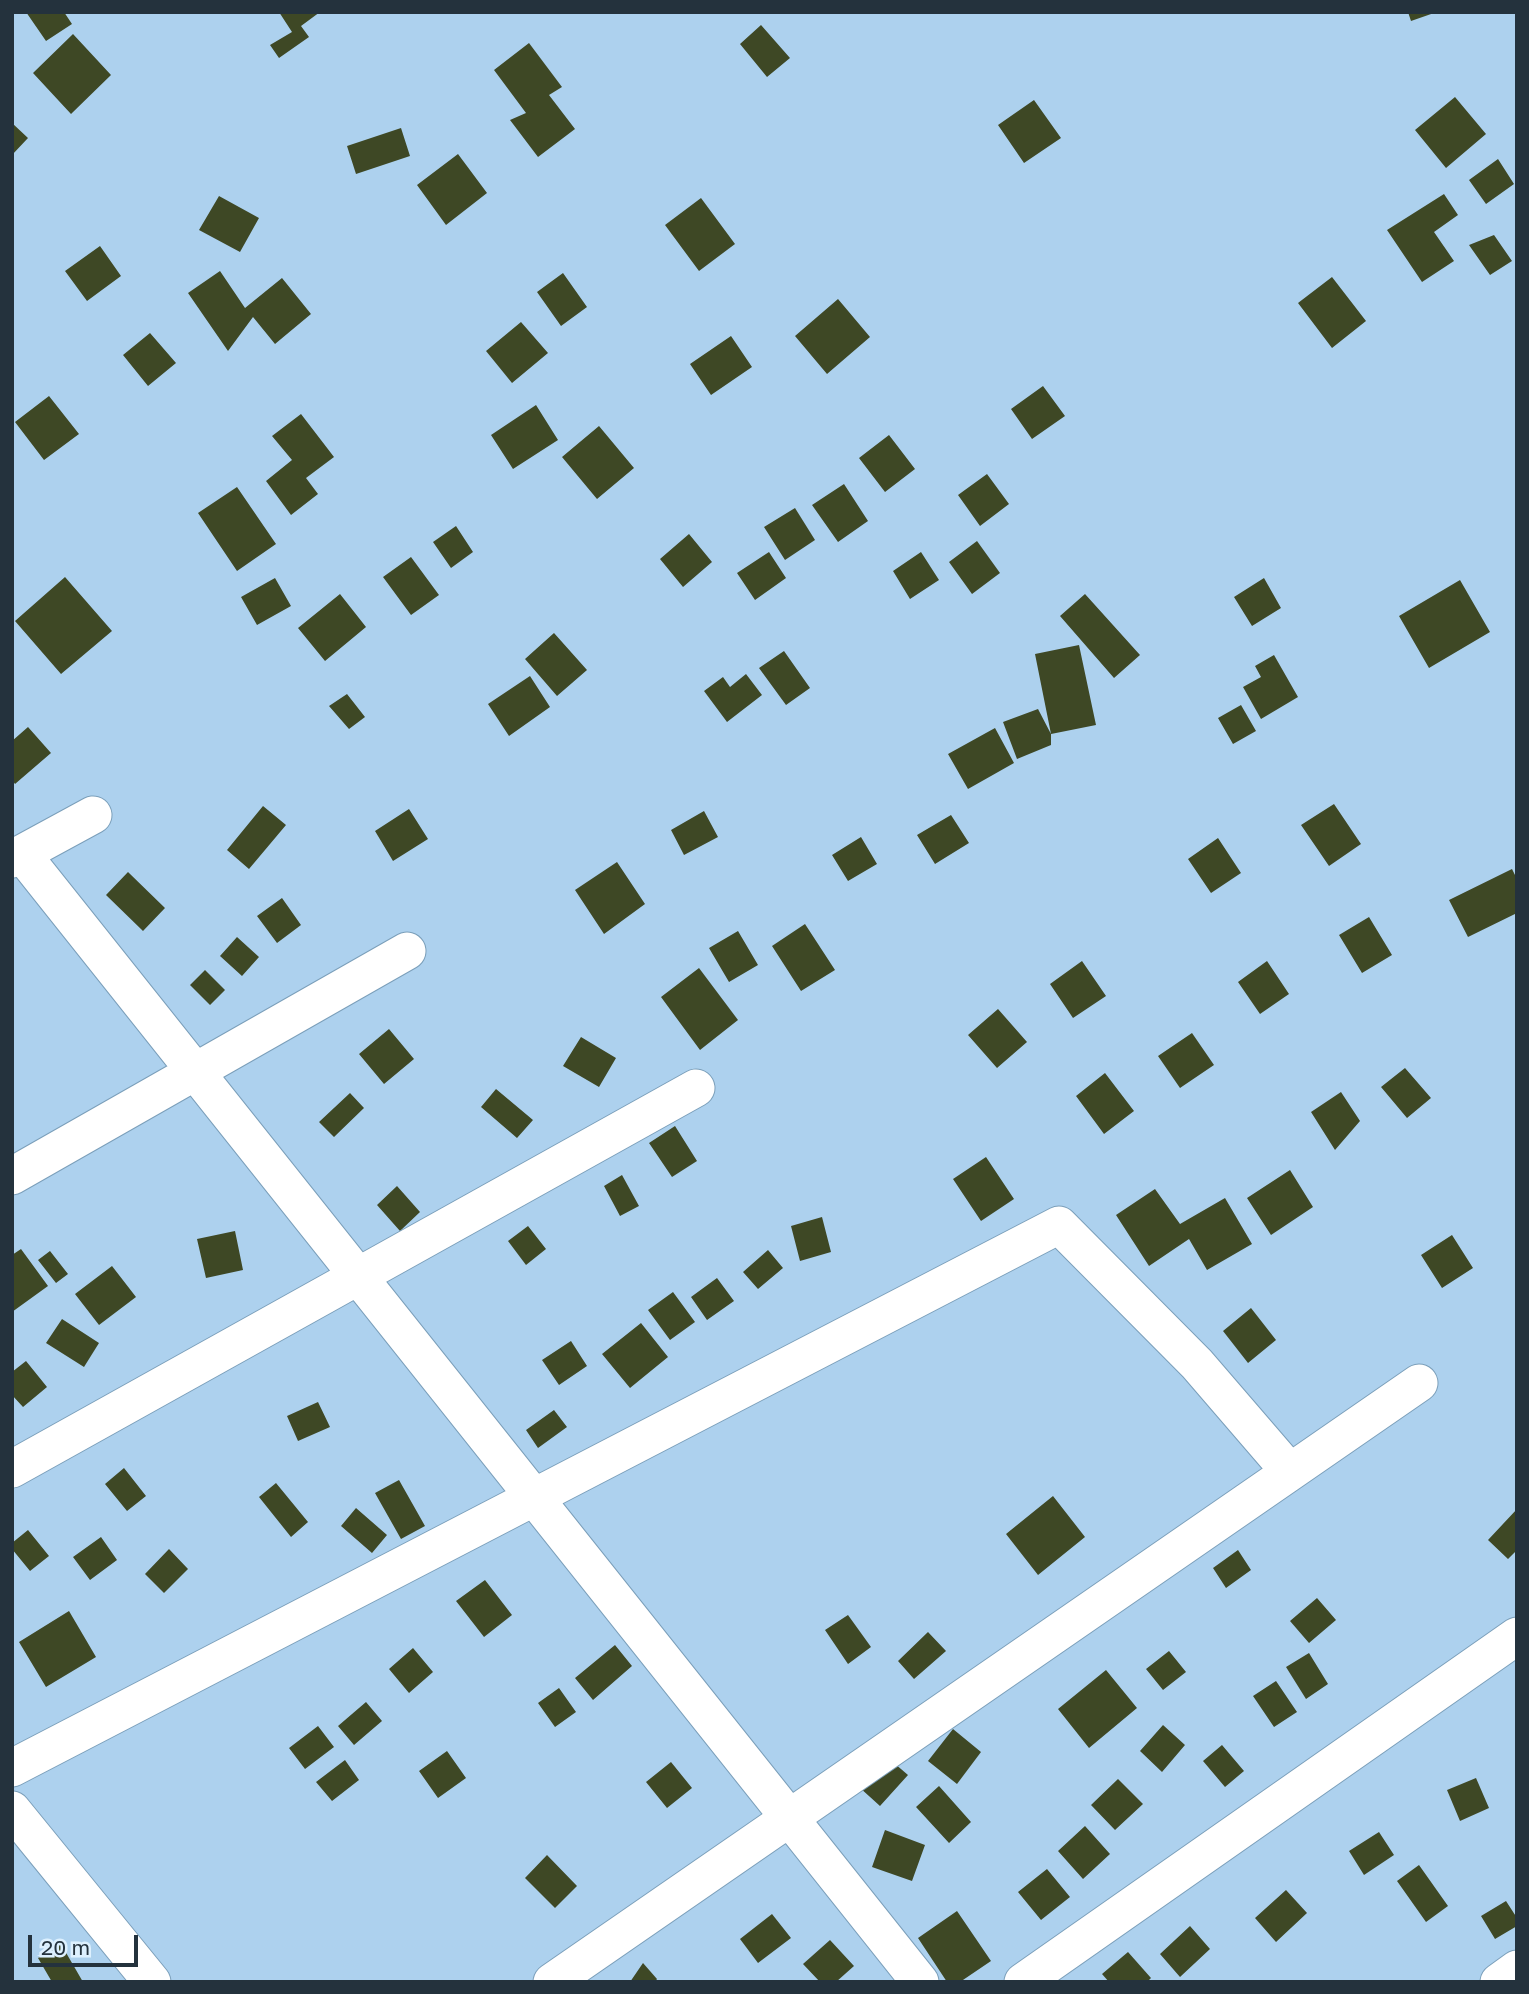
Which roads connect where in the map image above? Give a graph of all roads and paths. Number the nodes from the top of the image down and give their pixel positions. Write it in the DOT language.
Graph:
graph roads {
  1 [pos="93,816"];
  2 [pos="17,856"];
  3 [pos="407,951"];
  4 [pos="196,1072"];
  5 [pos="696,1088"];
  6 [pos="12,1176"];
  7 [pos="359,1276"];
  8 [pos="1419,1383"];
  9 [pos="12,1469"];
  10 [pos="1290,1472"];
  11 [pos="533,1497"];
  12 [pos="1517,1636"];
  13 [pos="12,1768"];
  14 [pos="12,1810"];
  15 [pos="789,1818"];
  16 [pos="1517,1969"];
  17 [pos="152,1982"];
  18 [pos="552,1982"];
  19 [pos="920,1982"];
  20 [pos="1023,1982"];
  21 [pos="1499,1982"];
  1 -- 2 [label="street"];
  2 -- 4 [label="street"];
  3 -- 4 [label="street"];
  4 -- 6 [label="street"];
  4 -- 7 [label="street"];
  5 -- 7 [label="street"];
  7 -- 9 [label="street"];
  7 -- 11 [label="street"];
  8 -- 10 [label="street"];
  10 -- 11 [label="street"];
  10 -- 15 [label="street"];
  11 -- 13 [label="street"];
  11 -- 15 [label="street"];
  12 -- 20 [label="street"];
  14 -- 17 [label="street"];
  15 -- 18 [label="street"];
  15 -- 19 [label="street"];
  16 -- 21 [label="street"];
}
